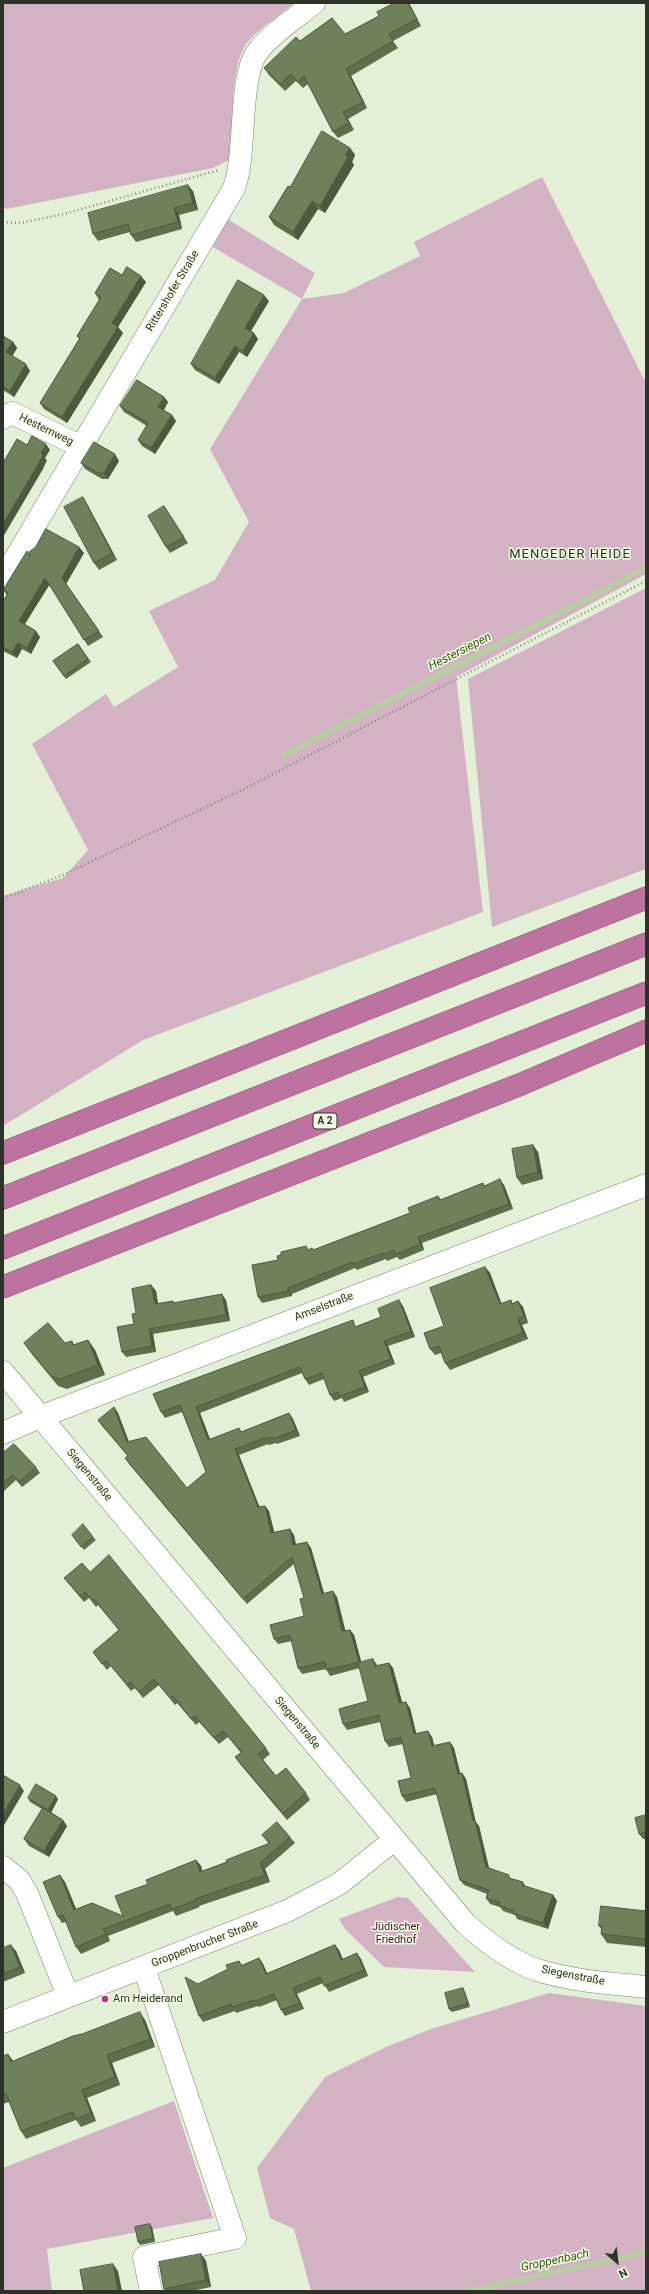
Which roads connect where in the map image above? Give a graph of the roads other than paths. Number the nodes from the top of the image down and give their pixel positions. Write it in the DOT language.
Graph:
graph roads {
  1 [pos="314,3"];
  2 [pos="6,413"];
  3 [pos="80,446"];
  4 [pos="3,579"];
  5 [pos="646,898"];
  6 [pos="646,944"];
  7 [pos="646,993"];
  8 [pos="646,1031"];
  9 [pos="3,1154"];
  10 [pos="646,1185"];
  11 [pos="3,1198"];
  12 [pos="3,1248"];
  13 [pos="3,1287"];
  14 [pos="3,1372"];
  15 [pos="40,1416"];
  16 [pos="3,1433"];
  17 [pos="394,1840"];
  18 [pos="3,1867"];
  19 [pos="144,1968"];
  20 [pos="646,1987"];
  21 [pos="68,1996"];
  22 [pos="3,2022"];
  23 [pos="151,2291"];
  1 -- 3 [label="street, Rittershofer Straße"];
  2 -- 3 [label="street, Hesternweg"];
  3 -- 4 [label="street, Rittershofer Straße"];
  5 -- 9 [label="highway"];
  6 -- 11 [label="highway"];
  7 -- 12 [label="highway, A 2"];
  8 -- 13 [label="highway"];
  10 -- 15 [label="street, Amselstraße"];
  14 -- 15 [label="street, Siegenstraße"];
  15 -- 16 [label="street, Amselstraße"];
  15 -- 17 [label="street, Siegenstraße"];
  17 -- 19 [label="street, Groppenbrucher Straße"];
  17 -- 20 [label="street, Siegenstraße"];
  18 -- 21 [label="street"];
  19 -- 21 [label="street, Groppenbrucher Straße"];
  19 -- 23 [label="street"];
  21 -- 22 [label="street, Groppenbrucher Straße"];
}
